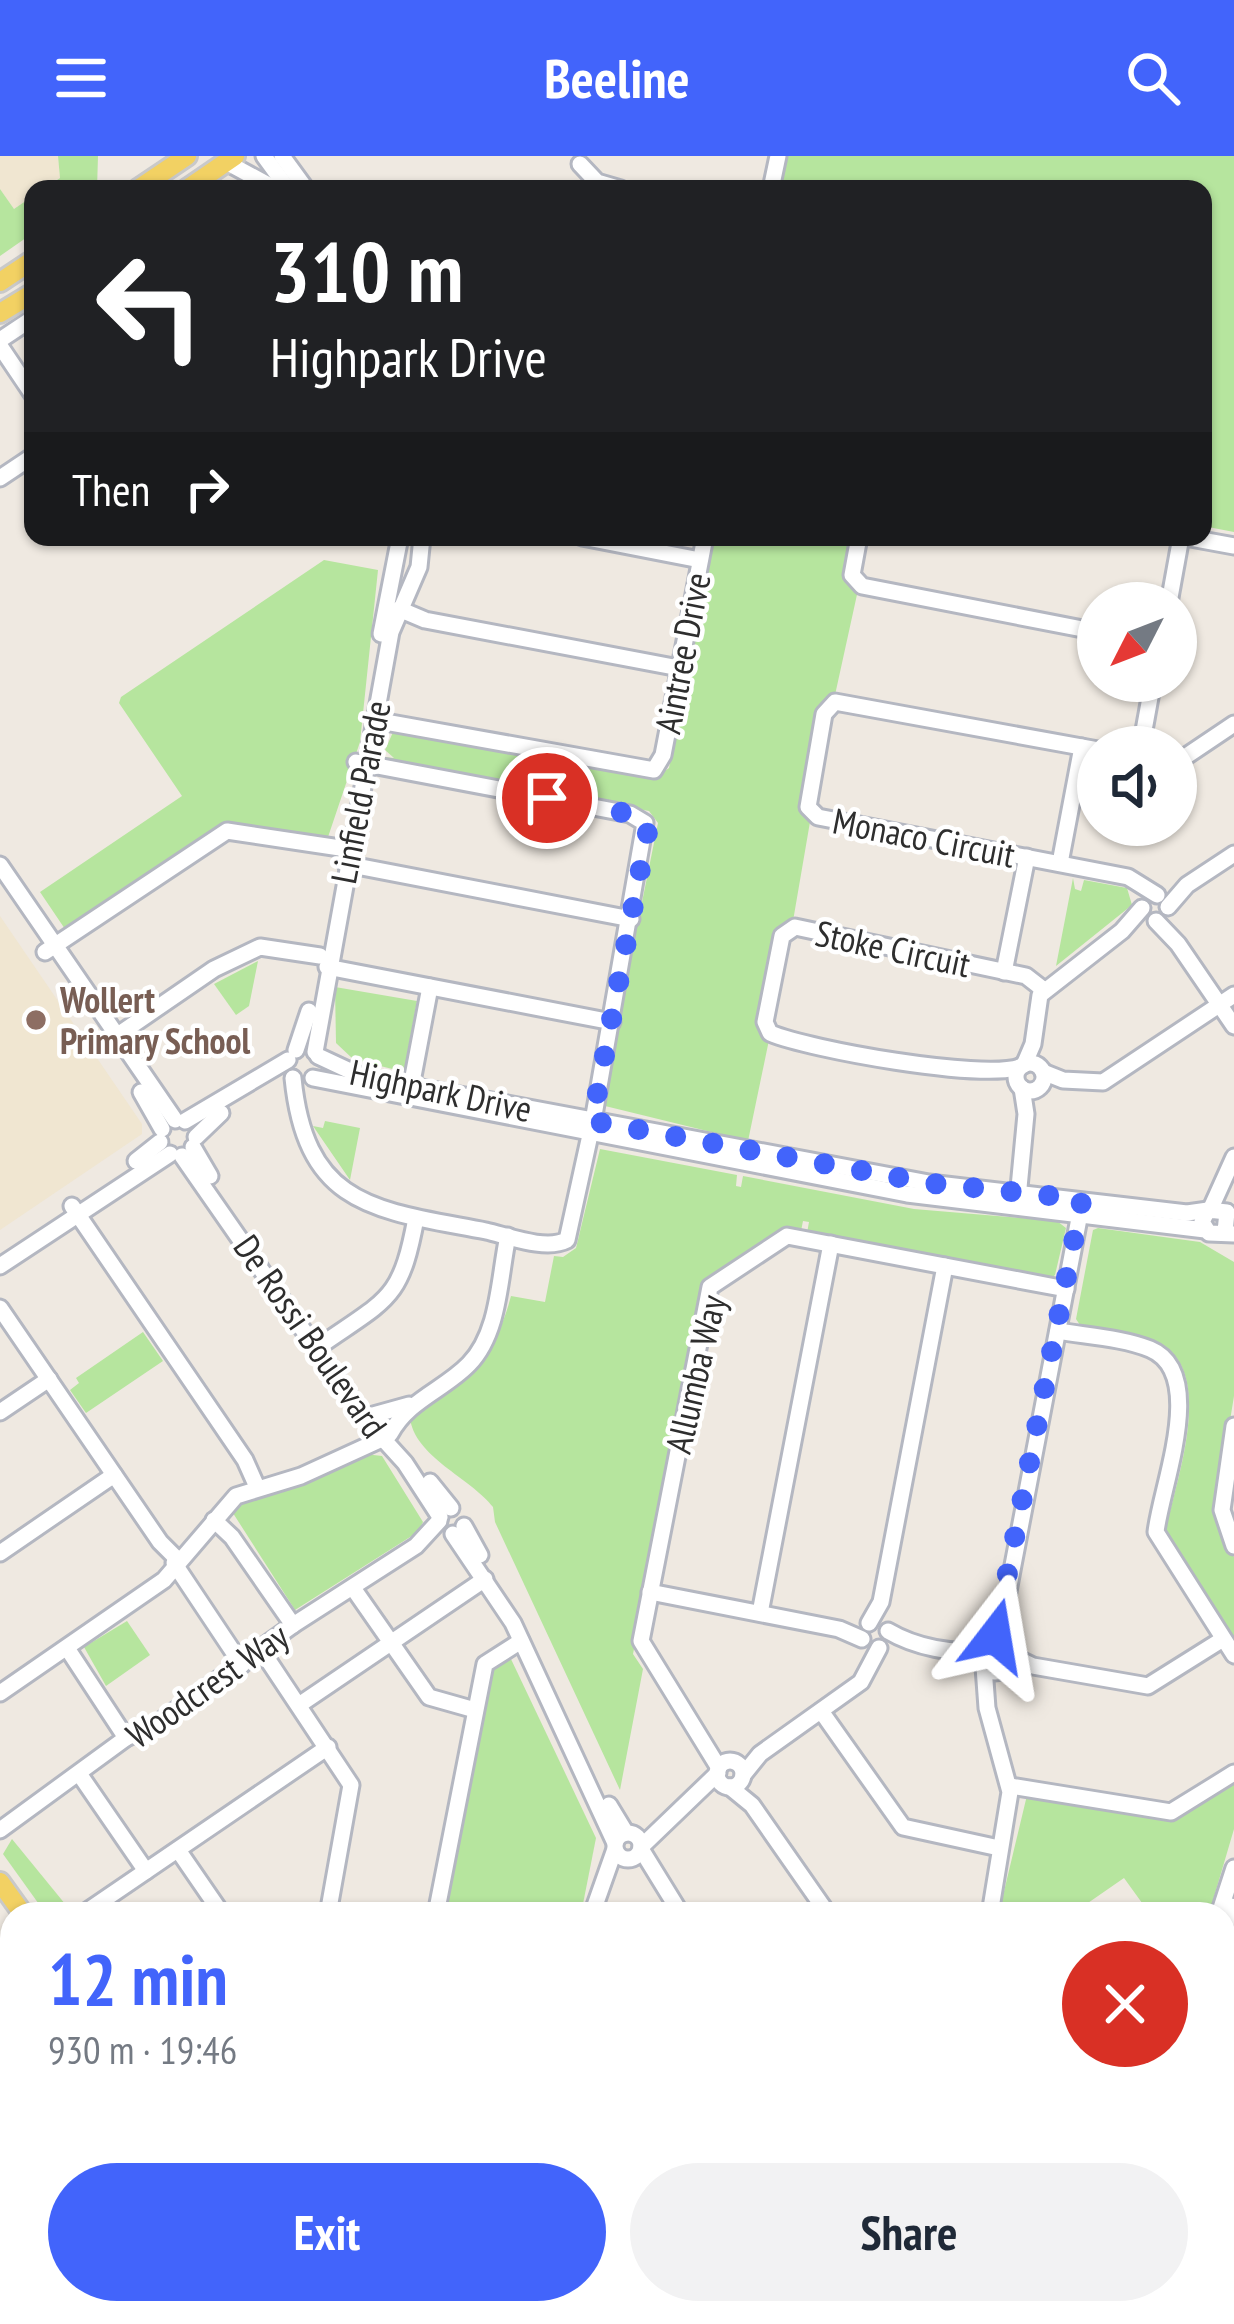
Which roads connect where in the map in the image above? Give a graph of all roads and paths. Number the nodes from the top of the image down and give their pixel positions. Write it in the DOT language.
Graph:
graph roads {
  1 [pos="167,156"];
  2 [pos="188,156"];
  3 [pos="231,159"];
  4 [pos="580,164"];
  5 [pos="132,180"];
  6 [pos="152,180"];
  7 [pos="200,180"];
  8 [pos="262,180"];
  9 [pos="595,180"];
  10 [pos="24,325"];
  11 [pos="0,343"];
  12 [pos="24,381"];
  13 [pos="398,546"];
  14 [pos="420,546"];
  15 [pos="628,546"];
  16 [pos="703,546"];
  17 [pos="857,546"];
  18 [pos="1181,546"];
  19 [pos="700,560"];
  20 [pos="1173,582"];
  21 [pos="398,609"];
  22 [pos="1077,628"];
  23 [pos="680,668"];
  24 [pos="374,720"];
  25 [pos="1234,724"];
  26 [pos="1077,746"];
  27 [pos="1197,749"];
  28 [pos="361,763"];
  29 [pos="1077,798"];
  30 [pos="1234,854"];
  31 [pos="343,856"];
  32 [pos="1027,857"];
  33 [pos="1060,863"];
  34 [pos="0,866"];
  35 [pos="1155,908"];
  36 [pos="631,919"];
  37 [pos="49,949"];
  38 [pos="323,961"];
  39 [pos="1004,972"];
  40 [pos="430,987"];
  41 [pos="1045,990"];
  42 [pos="1227,1000"];
  43 [pos="612,1022"];
  44 [pos="1234,1026"];
  45 [pos="116,1037"];
  46 [pos="316,1054"];
  47 [pos="298,1071"];
  48 [pos="1030,1077"];
  49 [pos="411,1087"];
  50 [pos="591,1128"];
  51 [pos="178,1138"];
  52 [pos="1234,1157"];
  53 [pos="1234,1180"];
  54 [pos="1017,1200"];
  55 [pos="1081,1206"];
  56 [pos="75,1210"];
  57 [pos="416,1218"];
  58 [pos="1224,1219"];
  59 [pos="508,1236"];
  60 [pos="831,1244"];
  61 [pos="0,1255"];
  62 [pos="0,1266"];
  63 [pos="945,1266"];
  64 [pos="1066,1289"];
  65 [pos="0,1308"];
  66 [pos="1058,1331"];
  67 [pos="324,1343"];
  68 [pos="49,1379"];
  69 [pos="417,1402"];
  70 [pos="0,1412"];
  71 [pos="369,1417"];
  72 [pos="1234,1426"];
  73 [pos="386,1436"];
  74 [pos="1232,1446"];
  75 [pos="343,1454"];
  76 [pos="114,1475"];
  77 [pos="257,1487"];
  78 [pos="214,1520"];
  79 [pos="449,1523"];
  80 [pos="1234,1546"];
  81 [pos="0,1553"];
  82 [pos="175,1561"];
  83 [pos="485,1579"];
  84 [pos="353,1588"];
  85 [pos="650,1592"];
  86 [pos="760,1613"];
  87 [pos="292,1625"];
  88 [pos="874,1636"];
  89 [pos="1223,1639"];
  90 [pos="521,1641"];
  91 [pos="391,1643"];
  92 [pos="67,1648"];
  93 [pos="262,1651"];
  94 [pos="1234,1655"];
  95 [pos="995,1659"];
  96 [pos="242,1665"];
  97 [pos="0,1693"];
  98 [pos="299,1705"];
  99 [pos="475,1710"];
  100 [pos="821,1711"];
  101 [pos="126,1738"];
  102 [pos="328,1747"];
  103 [pos="1234,1773"];
  104 [pos="730,1774"];
  105 [pos="80,1775"];
  106 [pos="1010,1786"];
  107 [pos="0,1831"];
  108 [pos="628,1847"];
  109 [pos="999,1848"];
  110 [pos="178,1850"];
  111 [pos="1234,1868"];
  112 [pos="146,1871"];
  113 [pos="101,1902"];
  114 [pos="214,1902"];
  115 [pos="330,1902"];
  116 [pos="438,1902"];
  117 [pos="595,1902"];
  118 [pos="662,1902"];
  119 [pos="672,1902"];
  120 [pos="820,1902"];
  121 [pos="992,1902"];
  122 [pos="1224,1902"];
  1 -- 5 [label="main road"];
  2 -- 6 [label="main road"];
  3 -- 7 [label="main road"];
  3 -- 8 [label="street"];
  4 -- 9 [label="street"];
  10 -- 11 [label="street"];
  11 -- 12 [label="street"];
  13 -- 28 [label="street, Linfield Parade"];
  14 -- 21 [label="street, Linfield Parade"];
  15 -- 19 [label="street"];
  16 -- 19 [label="street, Aintree Drive"];
  17 -- 22 [label="street"];
  18 -- 20 [label="street"];
  19 -- 23 [label="street, Aintree Drive"];
  21 -- 23 [label="street"];
  21 -- 24 [label="street, Linfield Parade"];
  23 -- 24 [label="street, Aintree Drive"];
  24 -- 28 [label="street, Linfield Parade"];
  25 -- 27 [label="street"];
  26 -- 32 [label="street, Monaco Circuit"];
  28 -- 31 [label="street, Linfield Parade"];
  28 -- 36 [label="street"];
  29 -- 33 [label="street"];
  30 -- 35 [label="street"];
  31 -- 36 [label="street"];
  31 -- 37 [label="street"];
  31 -- 38 [label="street, Linfield Parade"];
  32 -- 33 [label="street, Monaco Circuit"];
  32 -- 39 [label="street"];
  33 -- 35 [label="street, Monaco Circuit"];
  34 -- 37 [label="street, De Rossi Boulevard"];
  35 -- 41 [label="street"];
  35 -- 42 [label="street, Monaco Circuit"];
  36 -- 43 [label="street"];
  37 -- 45 [label="street, De Rossi Boulevard"];
  37 -- 51 [label="street, De Rossi Boulevard"];
  38 -- 40 [label="street"];
  38 -- 45 [label="street"];
  38 -- 46 [label="street, Linfield Parade"];
  38 -- 47 [label="street, Linfield Parade"];
  39 -- 41 [label="street, Stoke Circuit"];
  39 -- 48 [label="street, Stoke Circuit"];
  40 -- 43 [label="street"];
  40 -- 49 [label="street"];
  41 -- 48 [label="street"];
  42 -- 44 [label="street, Monaco Circuit"];
  42 -- 48 [label="street, Stoke Circuit"];
  43 -- 50 [label="street"];
  45 -- 51 [label="street, De Rossi Boulevard"];
  46 -- 47 [label="street, Linfield Parade"];
  46 -- 47 [label="street, Highpark Drive"];
  46 -- 49 [label="street, Highpark Drive"];
  47 -- 50 [label="street, Highpark Drive"];
  47 -- 51 [label="street"];
  47 -- 57 [label="street"];
  48 -- 54 [label="street"];
  49 -- 50 [label="street, Highpark Drive"];
  50 -- 54 [label="street, Highpark Drive"];
  50 -- 59 [label="street"];
  51 -- 56 [label="street"];
  51 -- 67 [label="street, De Rossi Boulevard"];
  51 -- 71 [label="street, De Rossi Boulevard"];
  52 -- 58 [label="street"];
  53 -- 58 [label="street"];
  54 -- 55 [label="street, Highpark Drive"];
  55 -- 58 [label="street, Highpark Drive"];
  55 -- 58 [label="street, Highpark Drive"];
  55 -- 64 [label="street"];
  56 -- 61 [label="street"];
  56 -- 62 [label="street"];
  56 -- 77 [label="street"];
  57 -- 59 [label="street"];
  57 -- 67 [label="street"];
  59 -- 69 [label="street"];
  60 -- 63 [label="street, Allumba Way"];
  60 -- 85 [label="street, Allumba Way"];
  60 -- 86 [label="street"];
  63 -- 64 [label="street, Allumba Way"];
  63 -- 88 [label="street"];
  64 -- 66 [label="street"];
  65 -- 68 [label="street"];
  66 -- 89 [label="street"];
  66 -- 95 [label="street"];
  67 -- 71 [label="street, De Rossi Boulevard"];
  68 -- 70 [label="street"];
  68 -- 76 [label="street"];
  69 -- 71 [label="street"];
  69 -- 73 [label="street"];
  71 -- 73 [label="street, De Rossi Boulevard"];
  71 -- 75 [label="street"];
  72 -- 74 [label="street"];
  73 -- 75 [label="street"];
  73 -- 79 [label="street, De Rossi Boulevard"];
  74 -- 80 [label="street"];
  75 -- 77 [label="street"];
  76 -- 81 [label="street"];
  76 -- 82 [label="street"];
  77 -- 78 [label="street"];
  78 -- 82 [label="street"];
  78 -- 87 [label="street"];
  79 -- 83 [label="street, De Rossi Boulevard"];
  79 -- 84 [label="street, Woodcrest Way"];
  79 -- 108 [label="street, De Rossi Boulevard"];
  82 -- 92 [label="street"];
  82 -- 96 [label="street"];
  83 -- 90 [label="street, De Rossi Boulevard"];
  83 -- 91 [label="street"];
  84 -- 87 [label="street, Woodcrest Way"];
  84 -- 91 [label="street"];
  85 -- 86 [label="street"];
  85 -- 104 [label="street, Allumba Way"];
  86 -- 88 [label="street"];
  87 -- 93 [label="street, Woodcrest Way"];
  88 -- 95 [label="street"];
  88 -- 100 [label="street"];
  89 -- 94 [label="street"];
  89 -- 95 [label="street"];
  90 -- 99 [label="street"];
  90 -- 108 [label="street, De Rossi Boulevard"];
  91 -- 98 [label="street"];
  91 -- 99 [label="street"];
  92 -- 97 [label="street"];
  92 -- 101 [label="street"];
  93 -- 96 [label="street, Woodcrest Way"];
  93 -- 98 [label="street"];
  95 -- 106 [label="street"];
  96 -- 101 [label="street, Woodcrest Way"];
  98 -- 102 [label="street"];
  99 -- 116 [label="street"];
  100 -- 104 [label="street"];
  100 -- 109 [label="street"];
  101 -- 105 [label="street, Woodcrest Way"];
  102 -- 110 [label="street"];
  102 -- 115 [label="street"];
  103 -- 106 [label="street"];
  104 -- 108 [label="street"];
  104 -- 120 [label="street, Allumba Way"];
  105 -- 107 [label="street, Woodcrest Way"];
  105 -- 112 [label="street"];
  106 -- 109 [label="street"];
  108 -- 117 [label="street"];
  108 -- 118 [label="street, De Rossi Boulevard"];
  108 -- 119 [label="street, De Rossi Boulevard"];
  109 -- 121 [label="street"];
  110 -- 112 [label="street"];
  110 -- 114 [label="street"];
  111 -- 122 [label="street"];
  112 -- 113 [label="street"];
}
